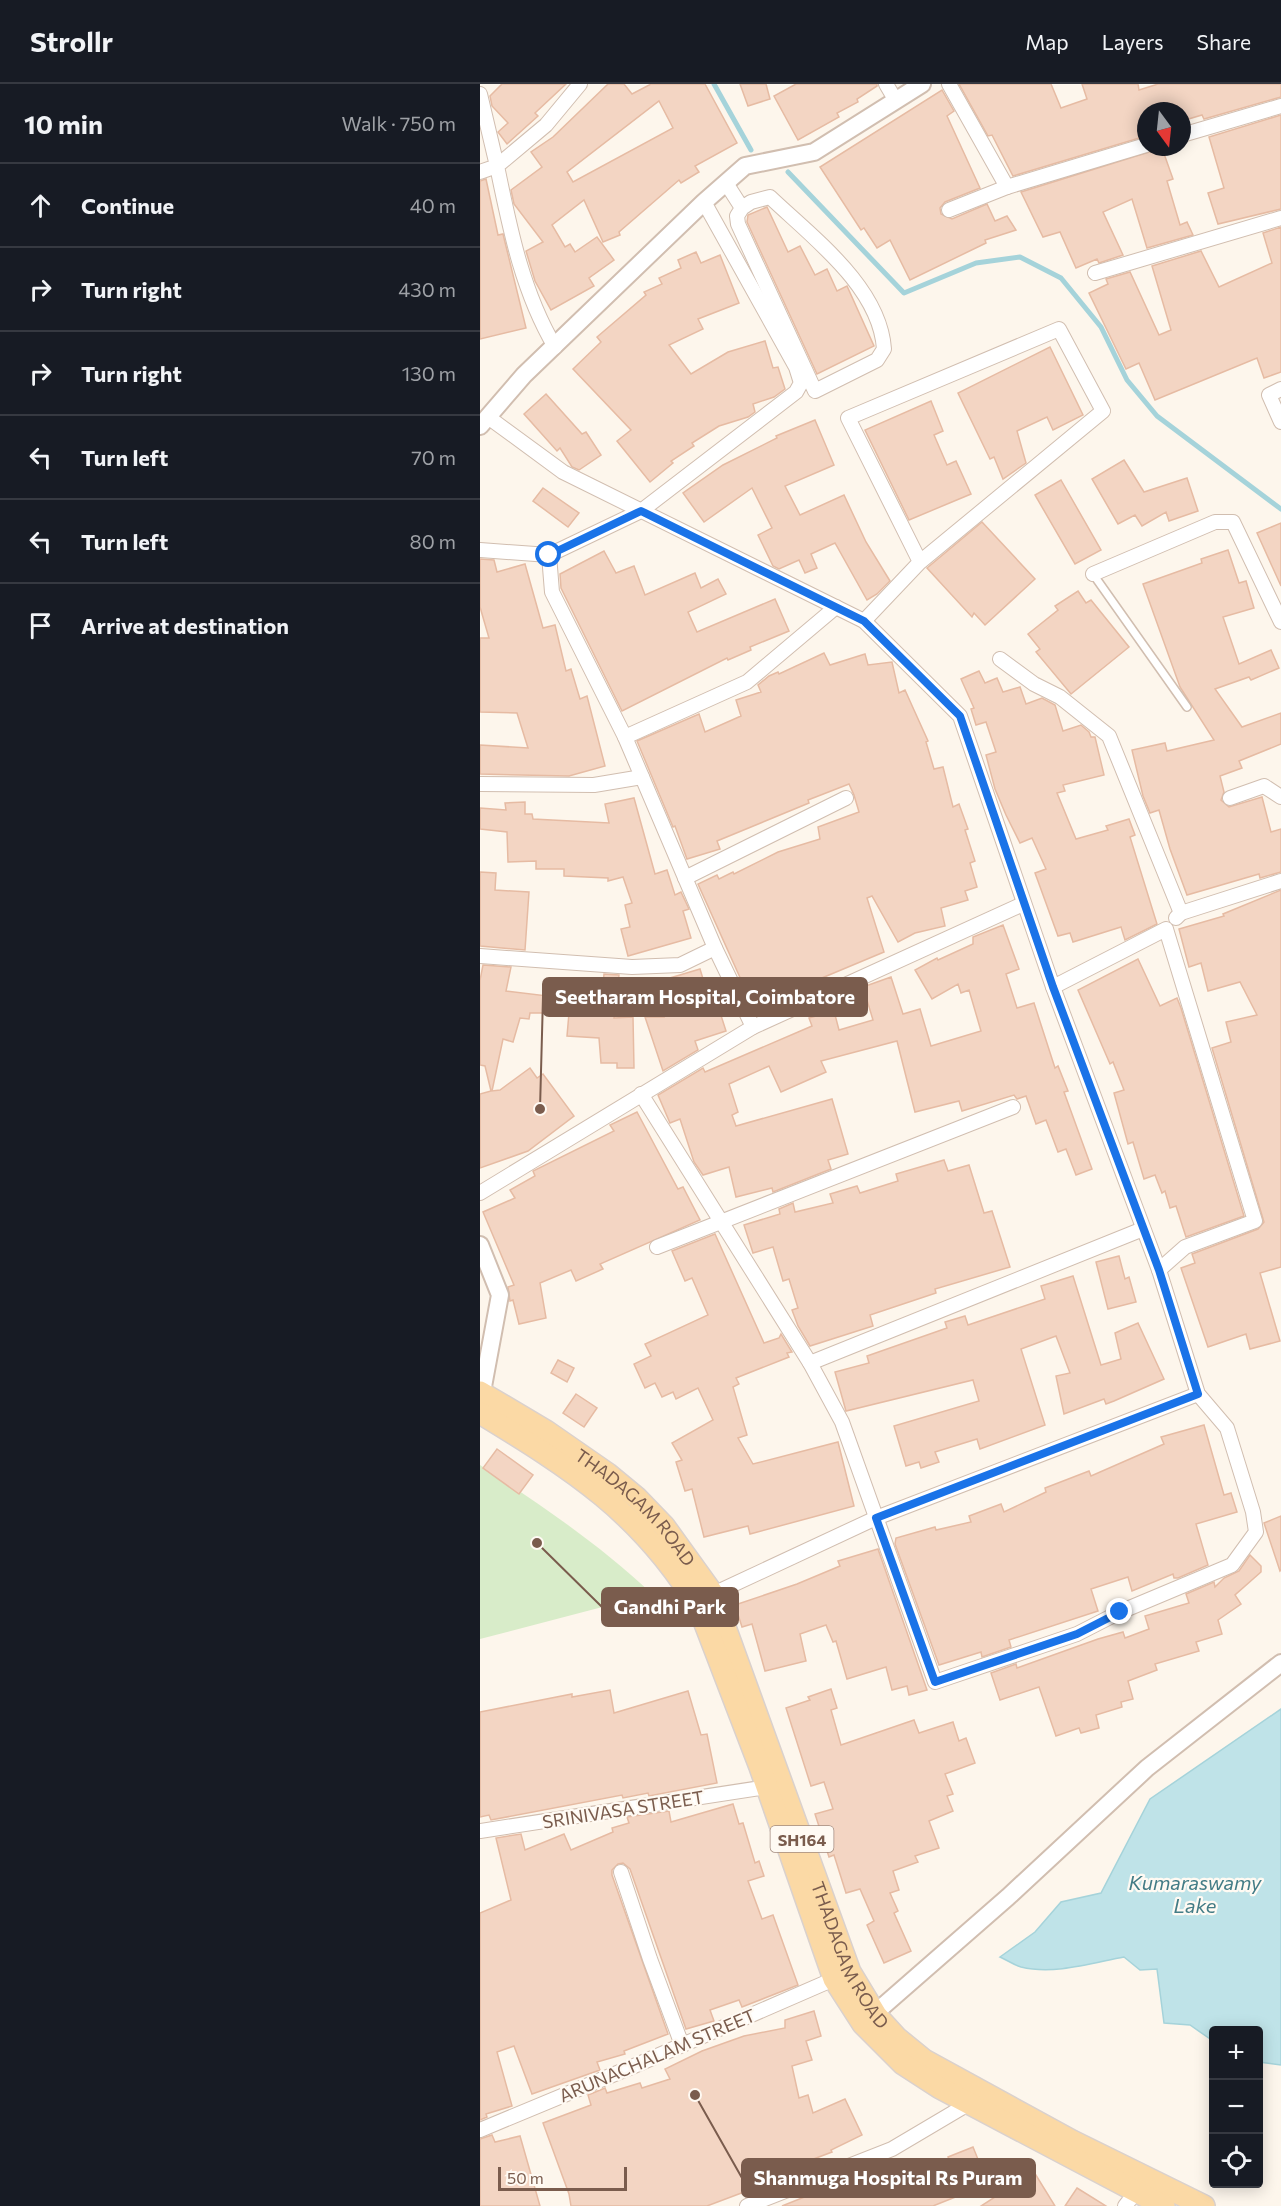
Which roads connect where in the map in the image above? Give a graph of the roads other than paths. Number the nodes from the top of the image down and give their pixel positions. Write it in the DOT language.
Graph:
graph roads {
  1 [pos="580,84"];
  2 [pos="886,84"];
  3 [pos="922,84"];
  4 [pos="949,84"];
  5 [pos="480,94"];
  6 [pos="896,101"];
  7 [pos="1281,106"];
  8 [pos="1191,132"];
  9 [pos="1137,148"];
  10 [pos="497,166"];
  11 [pos="480,172"];
  12 [pos="726,183"];
  13 [pos="1006,187"];
  14 [pos="704,202"];
  15 [pos="742,208"];
  16 [pos="949,210"];
  17 [pos="1281,218"];
  18 [pos="1095,273"];
  19 [pos="555,347"];
  20 [pos="1281,389"];
  21 [pos="484,422"];
  22 [pos="1281,422"];
  23 [pos="641,511"];
  24 [pos="480,550"];
  25 [pos="549,555"];
  26 [pos="920,562"];
  27 [pos="1093,574"];
  28 [pos="837,607"];
  29 [pos="864,621"];
  30 [pos="1281,622"];
  31 [pos="1000,659"];
  32 [pos="1187,707"];
  33 [pos="625,737"];
  34 [pos="642,777"];
  35 [pos="480,784"];
  36 [pos="1281,797"];
  37 [pos="846,798"];
  38 [pos="1230,798"];
  39 [pos="685,878"];
  40 [pos="1279,885"];
  41 [pos="1023,904"];
  42 [pos="1181,913"];
  43 [pos="1166,928"];
  44 [pos="715,948"];
  45 [pos="480,956"];
  46 [pos="1053,987"];
  47 [pos="753,1027"];
  48 [pos="641,1094"];
  49 [pos="1013,1107"];
  50 [pos="480,1193"];
  51 [pos="724,1223"];
  52 [pos="1143,1229"];
  53 [pos="480,1245"];
  54 [pos="657,1248"];
  55 [pos="1159,1270"];
  56 [pos="810,1363"];
  57 [pos="1198,1394"];
  58 [pos="481,1399"];
  59 [pos="876,1518"];
  60 [pos="713,1594"];
  61 [pos="1281,1664"];
  62 [pos="766,1787"];
  63 [pos="480,1831"];
  64 [pos="621,1872"];
  65 [pos="834,1979"];
  66 [pos="857,1986"];
  67 [pos="869,2019"];
  68 [pos="682,2045"];
  69 [pos="968,2104"];
  70 [pos="480,2130"];
  71 [pos="1131,2199"];
  72 [pos="747,2206"];
  73 [pos="1164,2206"];
  74 [pos="1204,2206"];
  1 -- 10 [label="street"];
  2 -- 6 [label="street"];
  3 -- 6 [label="street"];
  4 -- 13 [label="street"];
  5 -- 10 [label="street"];
  6 -- 12 [label="street"];
  7 -- 8 [label="street"];
  9 -- 13 [label="street"];
  10 -- 11 [label="street"];
  10 -- 19 [label="street"];
  12 -- 14 [label="street"];
  12 -- 15 [label="street"];
  13 -- 16 [label="street"];
  14 -- 19 [label="street"];
  14 -- 23 [label="street"];
  15 -- 15 [label="street"];
  17 -- 18 [label="street"];
  19 -- 21 [label="street"];
  20 -- 22 [label="street"];
  21 -- 23 [label="street"];
  23 -- 25 [label="street"];
  23 -- 28 [label="street"];
  24 -- 25 [label="street"];
  25 -- 33 [label="street"];
  26 -- 26 [label="street"];
  26 -- 29 [label="street"];
  27 -- 30 [label="street"];
  27 -- 32 [label="lane"];
  28 -- 29 [label="street"];
  28 -- 33 [label="street"];
  29 -- 41 [label="street"];
  31 -- 42 [label="street"];
  33 -- 34 [label="street"];
  34 -- 35 [label="street"];
  34 -- 39 [label="street"];
  36 -- 38 [label="street"];
  37 -- 39 [label="street"];
  39 -- 44 [label="street"];
  40 -- 42 [label="street"];
  41 -- 46 [label="street"];
  41 -- 47 [label="street"];
  42 -- 43 [label="street"];
  43 -- 46 [label="street"];
  43 -- 55 [label="street"];
  44 -- 45 [label="street"];
  44 -- 47 [label="street"];
  46 -- 52 [label="street"];
  47 -- 48 [label="street"];
  48 -- 50 [label="street"];
  48 -- 51 [label="street"];
  49 -- 51 [label="street"];
  51 -- 54 [label="street"];
  51 -- 56 [label="street"];
  52 -- 55 [label="street"];
  52 -- 56 [label="street"];
  53 -- 58 [label="street"];
  55 -- 57 [label="street"];
  56 -- 59 [label="street"];
  57 -- 59 [label="street"];
  57 -- 59 [label="street"];
  58 -- 60 [label="main road, THADAGAM ROAD / SH164"];
  58 -- 62 [label="main road, THADAGAM ROAD / SH164"];
  59 -- 60 [label="street"];
  60 -- 66 [label="main road, THADAGAM ROAD / SH164"];
  61 -- 67 [label="street"];
  62 -- 63 [label="street, SRINIVASA STREET"];
  62 -- 65 [label="main road, THADAGAM ROAD / SH164"];
  64 -- 68 [label="street"];
  65 -- 66 [label="street"];
  65 -- 67 [label="main road, THADAGAM ROAD / SH164"];
  65 -- 68 [label="street, ARUNACHALAM STREET"];
  66 -- 67 [label="main road, THADAGAM ROAD / SH164"];
  67 -- 69 [label="main road, THADAGAM ROAD / SH164"];
  67 -- 74 [label="main road, THADAGAM ROAD / SH164"];
  68 -- 70 [label="street, ARUNACHALAM STREET"];
  69 -- 71 [label="main road, THADAGAM ROAD / SH164"];
  69 -- 72 [label="street"];
  71 -- 73 [label="main road, THADAGAM ROAD / SH164"];
}
